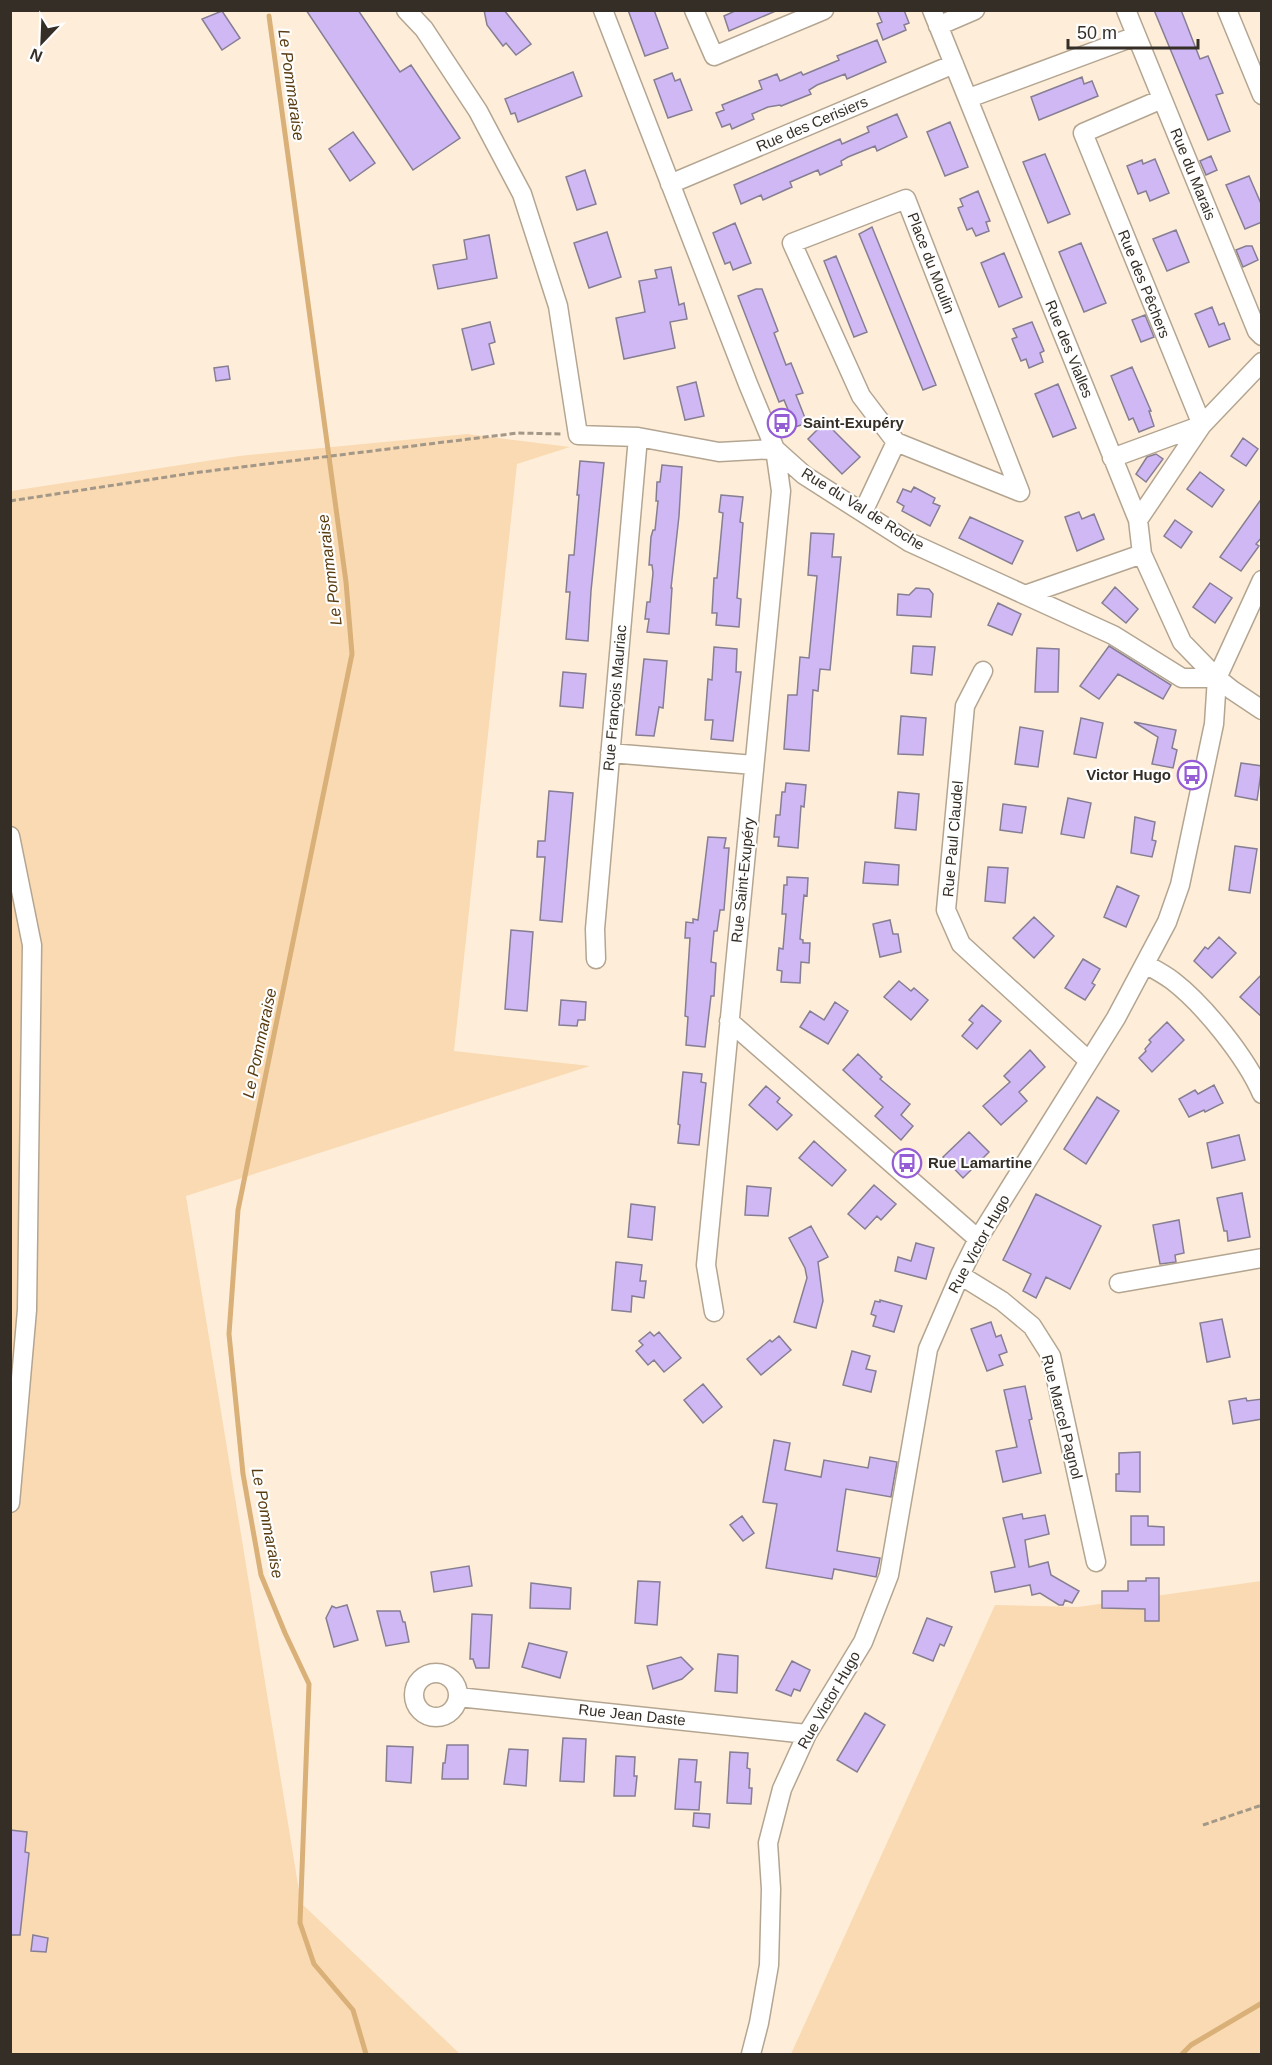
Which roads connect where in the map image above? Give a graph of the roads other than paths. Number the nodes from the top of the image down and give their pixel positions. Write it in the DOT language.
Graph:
graph roads {
  1 [pos="406,10"];
  2 [pos="603,10"];
  3 [pos="694,10"];
  4 [pos="824,10"];
  5 [pos="975,10"];
  6 [pos="1125,10"];
  7 [pos="1227,10"];
  8 [pos="935,18"];
  9 [pos="1136,36"];
  10 [pos="954,64"];
  11 [pos="1262,95"];
  12 [pos="969,98"];
  13 [pos="1162,99"];
  14 [pos="670,184"];
  15 [pos="1262,336"];
  16 [pos="1262,362"];
  17 [pos="1202,425"];
  18 [pos="638,437"];
  19 [pos="896,442"];
  20 [pos="775,448"];
  21 [pos="1112,459"];
  22 [pos="863,512"];
  23 [pos="1138,520"];
  24 [pos="1142,554"];
  25 [pos="1262,580"];
  26 [pos="1025,595"];
  27 [pos="983,671"];
  28 [pos="1217,678"];
  29 [pos="1262,710"];
  30 [pos="610,753"];
  31 [pos="754,765"];
  32 [pos="10,836"];
  33 [pos="596,959"];
  34 [pos="1145,964"];
  35 [pos="729,1021"];
  36 [pos="1089,1061"];
  37 [pos="1262,1094"];
  38 [pos="978,1239"];
  39 [pos="1262,1258"];
  40 [pos="960,1275"];
  41 [pos="1119,1283"];
  42 [pos="714,1311"];
  43 [pos="10,1503"];
  44 [pos="1096,1562"];
  45 [pos="458,1697"];
  46 [pos="807,1734"];
  47 [pos="751,2055"];
  1 -- 18 [label="street"];
  2 -- 14 [label="street, Rue du Val de Roche"];
  3 -- 4 [label="street"];
  5 -- 8 [label="street"];
  6 -- 9 [label="street, Rue du Marais"];
  7 -- 11 [label="street"];
  8 -- 10 [label="street, Rue des Vialles"];
  9 -- 12 [label="street"];
  9 -- 13 [label="street, Rue du Marais"];
  10 -- 12 [label="street, Rue des Vialles"];
  10 -- 14 [label="street, Rue des Cerisiers"];
  12 -- 21 [label="street, Rue des Vialles"];
  13 -- 15 [label="street, Rue du Marais"];
  13 -- 17 [label="street, Rue des Pêchers"];
  14 -- 20 [label="street, Rue du Val de Roche"];
  16 -- 17 [label="street"];
  17 -- 21 [label="street"];
  17 -- 23 [label="street"];
  18 -- 20 [label="street"];
  18 -- 30 [label="street, Rue François Mauriac"];
  19 -- 19 [label="street, Place du Moulin"];
  19 -- 22 [label="street"];
  20 -- 22 [label="street, Rue du Val de Roche"];
  20 -- 31 [label="street, Rue Saint-Exupéry"];
  21 -- 23 [label="street, Rue des Vialles"];
  22 -- 26 [label="street, Rue du Val de Roche"];
  23 -- 24 [label="street, Rue des Vialles"];
  24 -- 26 [label="street"];
  24 -- 28 [label="street, Rue des Vialles"];
  25 -- 28 [label="street, Rue Victor Hugo"];
  26 -- 28 [label="street, Rue du Val de Roche"];
  27 -- 36 [label="street, Rue Paul Claudel"];
  28 -- 29 [label="street, Rue des Vialles"];
  28 -- 34 [label="street, Rue Victor Hugo"];
  30 -- 31 [label="street"];
  30 -- 33 [label="street, Rue François Mauriac"];
  31 -- 35 [label="street, Rue Saint-Exupéry"];
  32 -- 43 [label="street"];
  34 -- 36 [label="street, Rue Victor Hugo"];
  34 -- 37 [label="street"];
  35 -- 38 [label="street"];
  35 -- 42 [label="street, Rue Saint-Exupéry"];
  36 -- 38 [label="street, Rue Victor Hugo"];
  38 -- 40 [label="street, Rue Victor Hugo"];
  39 -- 41 [label="street"];
  40 -- 44 [label="street, Rue Marcel Pagnol"];
  40 -- 46 [label="street, Rue Victor Hugo"];
  45 -- 46 [label="street, Rue Jean Daste"];
  46 -- 47 [label="street, Rue Victor Hugo"];
}
